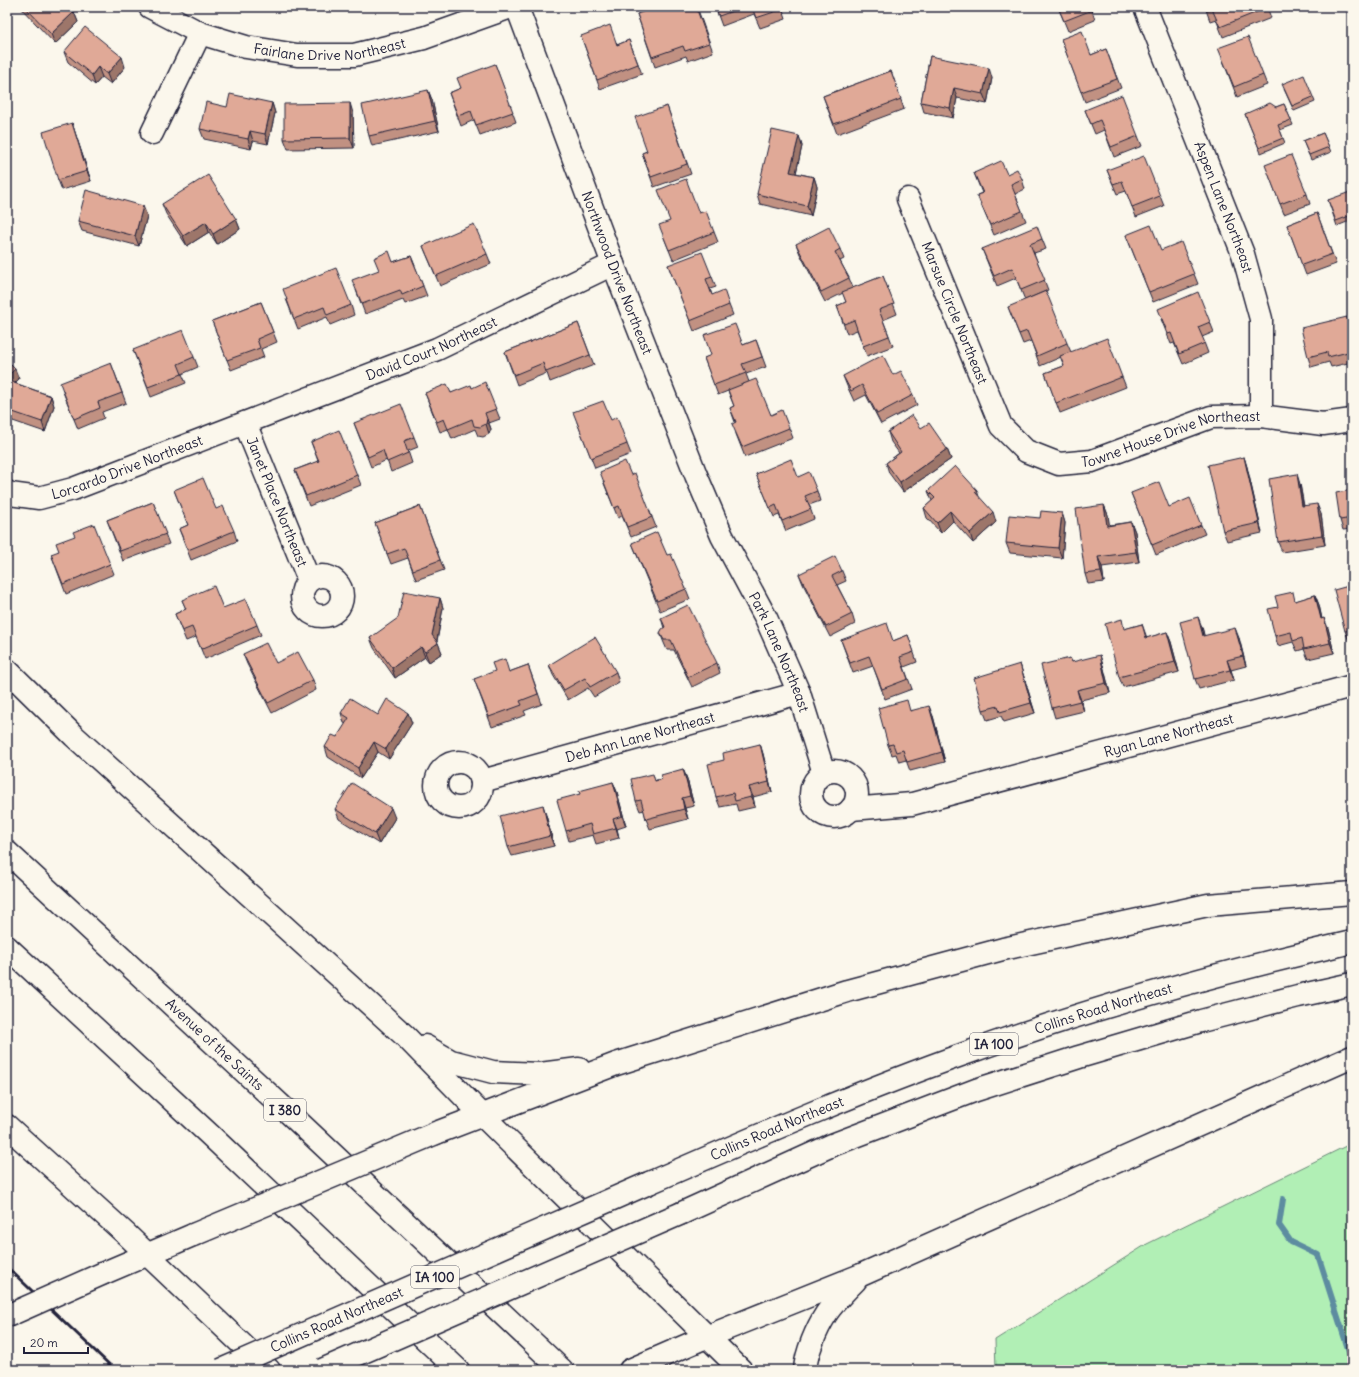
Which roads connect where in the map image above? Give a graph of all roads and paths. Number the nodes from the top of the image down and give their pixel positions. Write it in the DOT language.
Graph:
graph roads {
  1 [pos="150,7"];
  2 [pos="511,7"];
  3 [pos="517,7"];
  4 [pos="1145,7"];
  5 [pos="200,33"];
  6 [pos="152,133"];
  7 [pos="908,199"];
  8 [pos="613,264"];
  9 [pos="1261,416"];
  10 [pos="1352,420"];
  11 [pos="245,423"];
  12 [pos="1001,426"];
  13 [pos="7,492"];
  14 [pos="722,536"];
  15 [pos="310,580"];
  16 [pos="7,670"];
  17 [pos="7,685"];
  18 [pos="1352,686"];
  19 [pos="799,693"];
  20 [pos="74,736"];
  21 [pos="824,773"];
  22 [pos="482,781"];
  23 [pos="851,810"];
  24 [pos="7,852"];
  25 [pos="1352,893"];
  26 [pos="1352,942"];
  27 [pos="7,947"];
  28 [pos="1352,984"];
  29 [pos="405,1036"];
  30 [pos="1352,1057"];
  31 [pos="616,1064"];
  32 [pos="483,1116"];
  33 [pos="7,1126"];
  34 [pos="148,1254"];
  35 [pos="861,1275"];
  36 [pos="7,1316"];
  37 [pos="706,1336"];
  38 [pos="221,1370"];
  39 [pos="269,1370"];
  40 [pos="322,1370"];
  41 [pos="458,1370"];
  42 [pos="562,1370"];
  43 [pos="630,1370"];
  44 [pos="741,1370"];
  45 [pos="805,1370"];
  1 -- 5 [label="main road, Fairlane Drive Northeast"];
  2 -- 5 [label="main road, Fairlane Drive Northeast"];
  3 -- 8 [label="main road, Northwood Drive Northeast"];
  4 -- 9 [label="main road, Aspen Lane Northeast"];
  5 -- 6 [label="main road"];
  7 -- 12 [label="main road, Marsue Circle Northeast"];
  8 -- 11 [label="main road, David Court Northeast"];
  8 -- 14 [label="main road, Northwood Drive Northeast"];
  9 -- 10 [label="main road, Towne House Drive Northeast"];
  9 -- 12 [label="main road, Towne House Drive Northeast"];
  11 -- 13 [label="main road, Lorcardo Drive Northeast"];
  11 -- 15 [label="main road, Janet Place Northeast"];
  14 -- 19 [label="main road, Park Lane Northeast"];
  16 -- 20 [label="main road"];
  17 -- 20 [label="main road"];
  18 -- 23 [label="main road, Ryan Lane Northeast"];
  19 -- 21 [label="main road, Park Lane Northeast"];
  19 -- 22 [label="main road, Deb Ann Lane Northeast"];
  20 -- 29 [label="main road"];
  21 -- 23 [label="main road"];
  21 -- 23 [label="main road"];
  24 -- 42 [label="main road, Avenue of the Saints / I 380"];
  25 -- 31 [label="main road"];
  26 -- 38 [label="main road, Collins Road Northeast / IA 100, bridge"];
  27 -- 41 [label="main road"];
  28 -- 40 [label="main road, IA 100, bridge"];
  29 -- 31 [label="main road"];
  29 -- 32 [label="main road"];
  30 -- 35 [label="main road"];
  31 -- 32 [label="main road"];
  32 -- 34 [label="main road, bridge"];
  32 -- 37 [label="main road"];
  33 -- 34 [label="main road"];
  34 -- 36 [label="main road, bridge"];
  34 -- 39 [label="main road"];
  35 -- 37 [label="main road"];
  35 -- 45 [label="main road"];
  37 -- 43 [label="main road"];
  37 -- 44 [label="main road"];
}
